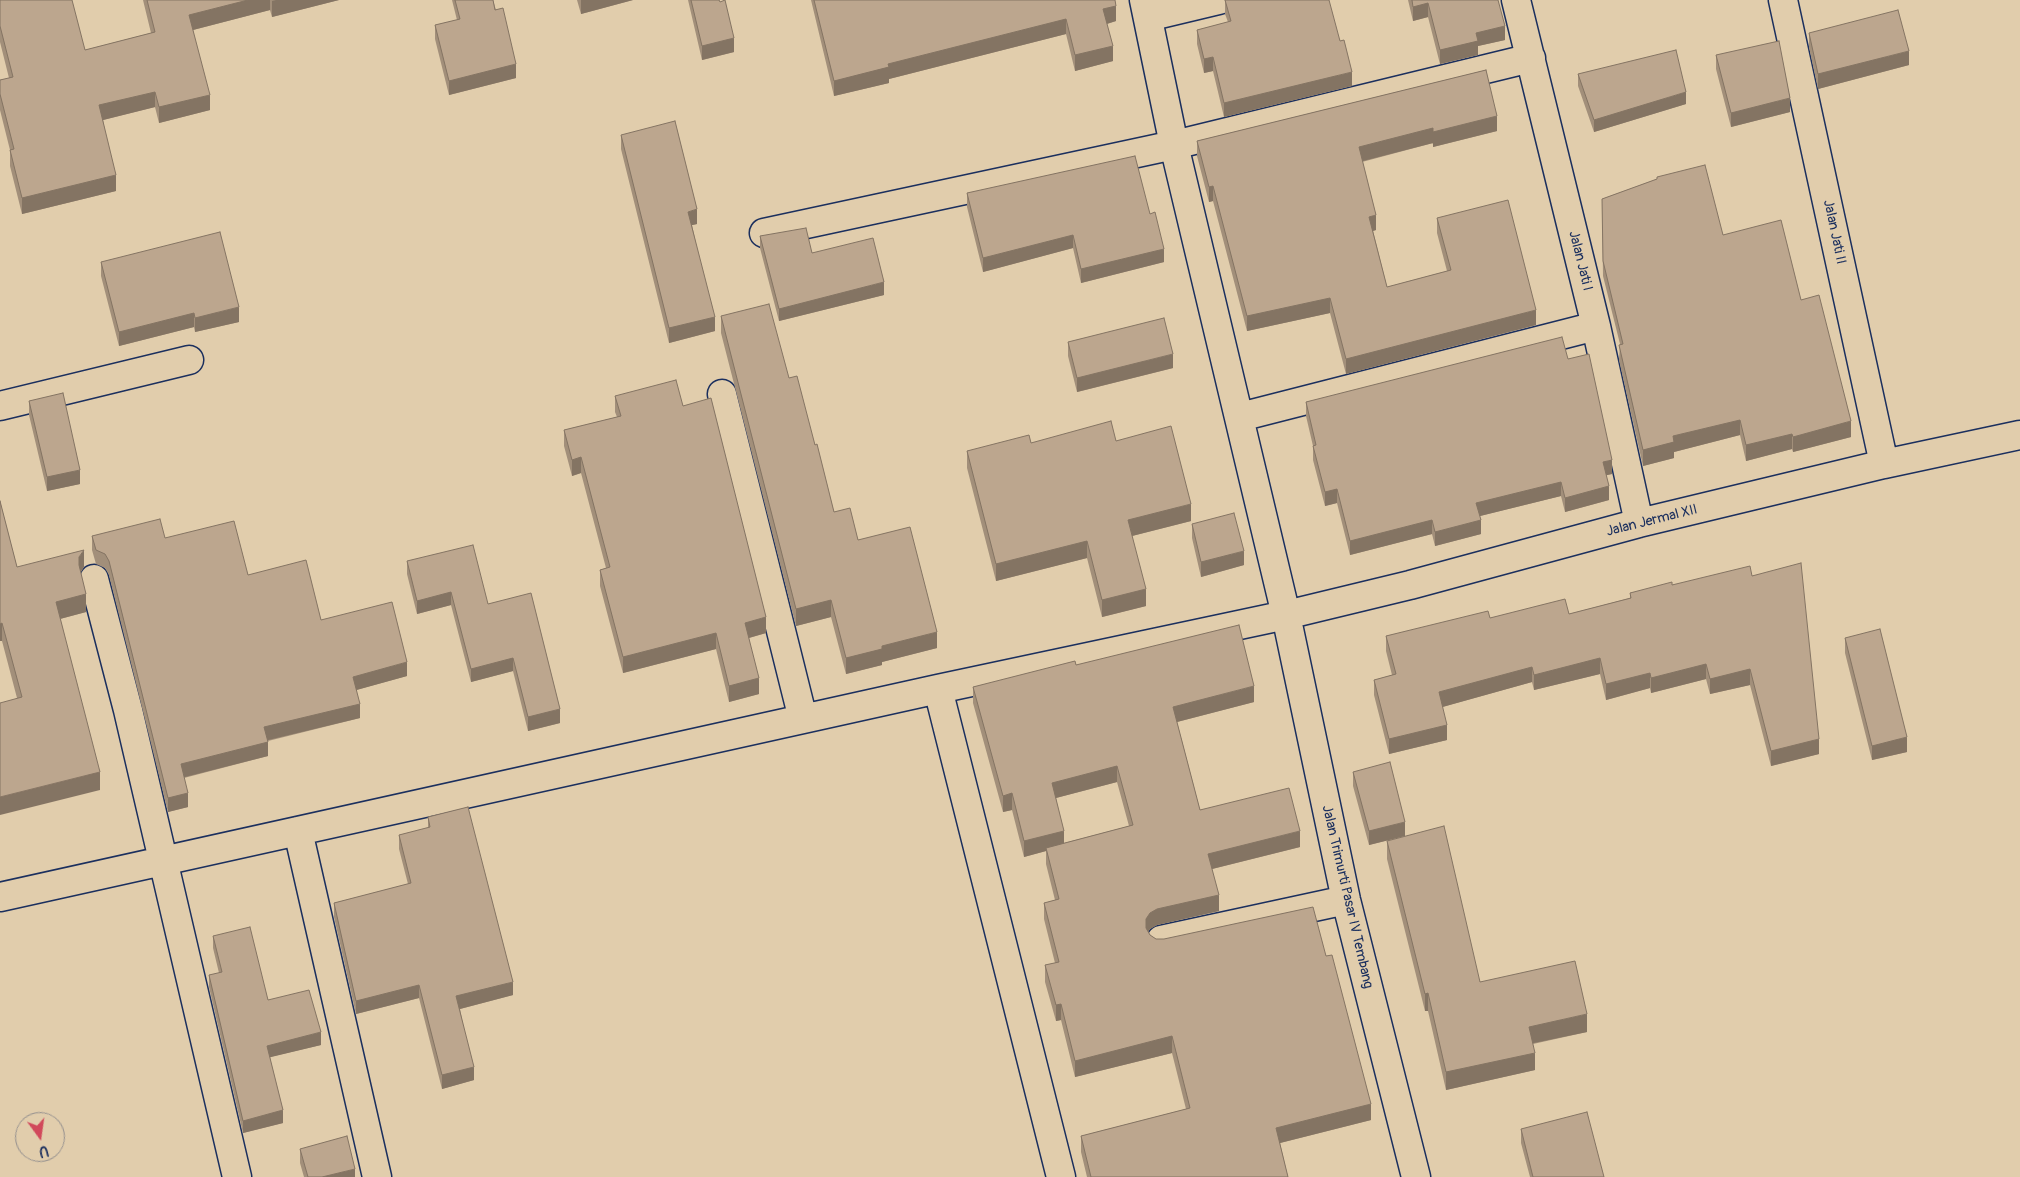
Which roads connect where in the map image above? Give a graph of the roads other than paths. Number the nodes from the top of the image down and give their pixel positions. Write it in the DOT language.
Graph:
graph roads {
  1 [pos="1219,0"];
  2 [pos="1516,0"];
  3 [pos="1783,0"];
  4 [pos="1146,8"];
  5 [pos="1531,58"];
  6 [pos="1174,145"];
  7 [pos="764,233"];
  8 [pos="1596,326"];
  9 [pos="190,360"];
  10 [pos="722,394"];
  11 [pos="0,406"];
  12 [pos="1240,417"];
  13 [pos="2020,435"];
  14 [pos="1884,464"];
  15 [pos="1639,523"];
  16 [pos="94,578"];
  17 [pos="1286,615"];
  18 [pos="938,689"];
  19 [pos="803,719"];
  20 [pos="298,831"];
  21 [pos="163,861"];
  22 [pos="0,897"];
  23 [pos="1346,900"];
  24 [pos="1161,940"];
  25 [pos="238,1177"];
  26 [pos="377,1177"];
  27 [pos="1061,1177"];
  28 [pos="1416,1177"];
  1 -- 4 [label="street"];
  2 -- 5 [label="street, Jalan Jati I"];
  3 -- 14 [label="street, Jalan Jati II"];
  4 -- 6 [label="street, Jalan Trimurti Pasar IV Tembang"];
  5 -- 6 [label="street"];
  5 -- 8 [label="street, Jalan Jati I"];
  6 -- 7 [label="street"];
  6 -- 12 [label="street, Jalan Trimurti Pasar IV Tembang"];
  8 -- 12 [label="street"];
  8 -- 15 [label="street, Jalan Jati I"];
  9 -- 11 [label="street"];
  10 -- 19 [label="street"];
  12 -- 17 [label="street, Jalan Trimurti Pasar IV Tembang"];
  13 -- 14 [label="street, Jalan Jermal XII"];
  14 -- 15 [label="street, Jalan Jermal XII"];
  15 -- 17 [label="street, Jalan Jermal XII"];
  16 -- 21 [label="street"];
  17 -- 18 [label="street, Jalan Jermal XII"];
  17 -- 23 [label="street, Jalan Trimurti Pasar IV Tembang"];
  18 -- 19 [label="street, Jalan Jermal XII"];
  18 -- 27 [label="street"];
  19 -- 20 [label="street, Jalan Jermal XII"];
  20 -- 21 [label="street, Jalan Jermal XII"];
  20 -- 26 [label="street"];
  21 -- 22 [label="street, Jalan Jermal XII"];
  21 -- 25 [label="street"];
  23 -- 24 [label="street"];
  23 -- 28 [label="street, Jalan Trimurti Pasar IV Tembang"];
}
